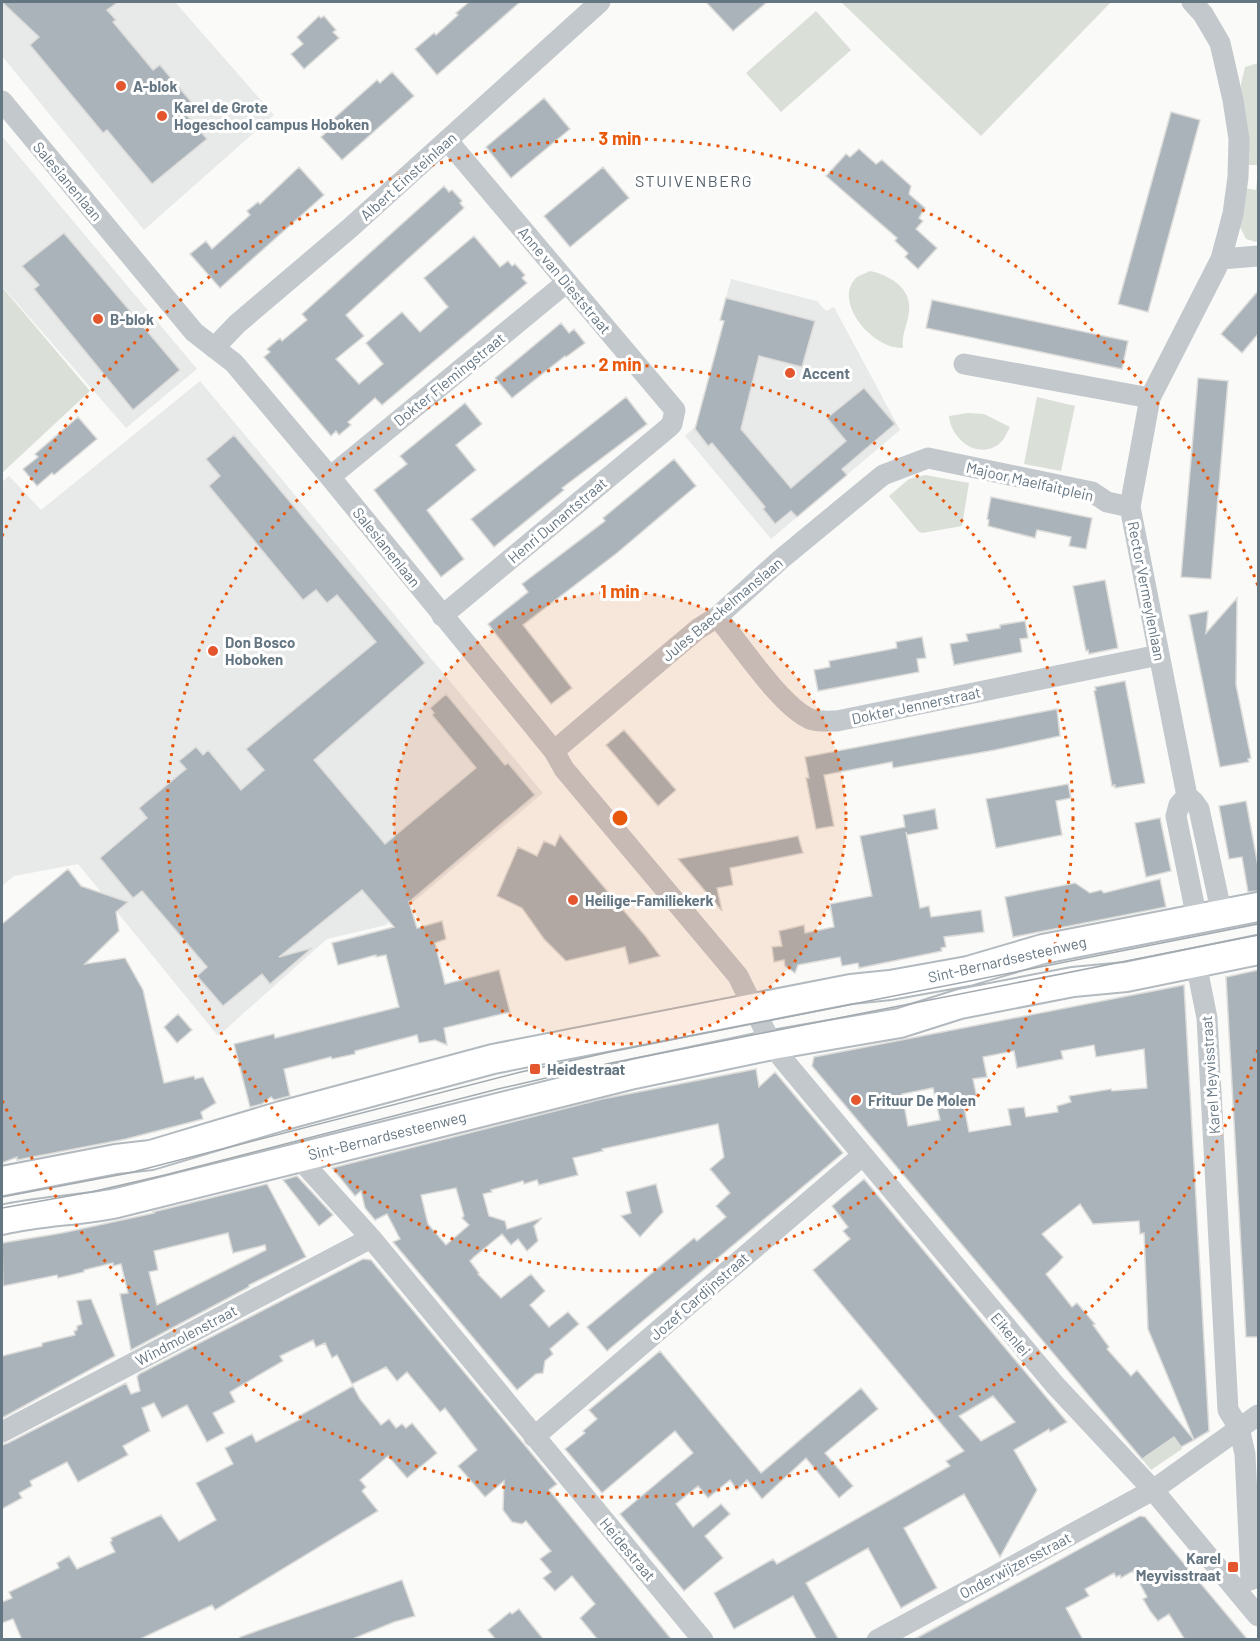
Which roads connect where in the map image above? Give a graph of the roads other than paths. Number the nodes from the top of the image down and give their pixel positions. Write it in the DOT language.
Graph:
graph roads {
  1 [pos="600,2"];
  2 [pos="1192,2"];
  3 [pos="2,101"];
  4 [pos="447,140"];
  5 [pos="1258,256"];
  6 [pos="1221,259"];
  7 [pos="567,282"];
  8 [pos="214,348"];
  9 [pos="964,364"];
  10 [pos="1150,398"];
  11 [pos="672,424"];
  12 [pos="928,458"];
  13 [pos="330,477"];
  14 [pos="1130,507"];
  15 [pos="442,616"];
  16 [pos="716,618"];
  17 [pos="1159,655"];
  18 [pos="554,751"];
  19 [pos="1186,796"];
  20 [pos="1211,865"];
  21 [pos="1188,871"];
  22 [pos="1258,907"];
  23 [pos="1210,917"];
  24 [pos="1258,950"];
  25 [pos="1196,963"];
  26 [pos="755,1007"];
  27 [pos="772,1045"];
  28 [pos="863,1155"];
  29 [pos="298,1157"];
  30 [pos="2,1181"];
  31 [pos="2,1220"];
  32 [pos="370,1238"];
  33 [pos="1258,1415"];
  34 [pos="1239,1428"];
  35 [pos="2,1432"];
  36 [pos="534,1437"];
  37 [pos="1153,1490"];
  38 [pos="1251,1580"];
  39 [pos="1258,1616"];
  40 [pos="703,1640"];
  41 [pos="877,1640"];
  1 -- 4 [label="street, Albert Einsteinlaan"];
  2 -- 6 [label="street, Rector Vermeylenlaan"];
  3 -- 8 [label="street, Salesianenlaan"];
  4 -- 7 [label="street, Anne van Dieststraat"];
  4 -- 8 [label="street, Albert Einsteinlaan"];
  5 -- 6 [label="street"];
  6 -- 10 [label="street, Rector Vermeylenlaan"];
  7 -- 11 [label="street, Anne van Dieststraat"];
  7 -- 13 [label="street, Dokter Flemingstraat"];
  8 -- 13 [label="street, Salesianenlaan"];
  9 -- 10 [label="street"];
  10 -- 14 [label="street, Rector Vermeylenlaan"];
  11 -- 15 [label="street, Henri Dunantstraat"];
  12 -- 14 [label="street, Majoor Maelfaitplein"];
  12 -- 16 [label="street, Jules Baeckelmanslaan"];
  13 -- 15 [label="street, Salesianenlaan"];
  14 -- 17 [label="street, Rector Vermeylenlaan"];
  15 -- 18 [label="street, Salesianenlaan"];
  16 -- 17 [label="street, Dokter Jennerstraat"];
  16 -- 18 [label="street, Jules Baeckelmanslaan"];
  17 -- 19 [label="street, Rector Vermeylenlaan"];
  18 -- 26 [label="street, Salesianenlaan"];
  19 -- 20 [label="street, Rector Vermeylenlaan"];
  19 -- 21 [label="street, Rector Vermeylenlaan"];
  20 -- 21 [label="street"];
  20 -- 23 [label="street, Rector Vermeylenlaan"];
  21 -- 23 [label="street, Rector Vermeylenlaan"];
  22 -- 23 [label="main road, Sint-Bernardsesteenweg"];
  23 -- 26 [label="main road, Sint-Bernardsesteenweg"];
  24 -- 25 [label="main road, Sint-Bernardsesteenweg"];
  25 -- 27 [label="main road, Sint-Bernardsesteenweg"];
  25 -- 34 [label="street, Karel Meyvisstraat"];
  26 -- 27 [label="street"];
  26 -- 30 [label="main road, Sint-Bernardsesteenweg"];
  27 -- 28 [label="street, Eikenlei"];
  27 -- 29 [label="main road, Sint-Bernardsesteenweg"];
  28 -- 36 [label="street, Jozef Cardijnstraat"];
  28 -- 37 [label="street, Eikenlei"];
  29 -- 31 [label="main road, Sint-Bernardsesteenweg"];
  29 -- 32 [label="street, Heidestraat"];
  32 -- 35 [label="street, Windmolenstraat"];
  32 -- 36 [label="street, Heidestraat"];
  33 -- 34 [label="street, Onderwijzersstraat"];
  34 -- 37 [label="street, Onderwijzersstraat"];
  34 -- 38 [label="street, Karel Meyvisstraat"];
  36 -- 40 [label="street, Heidestraat"];
  37 -- 39 [label="street, Eikenlei"];
  37 -- 41 [label="street, Onderwijzersstraat"];
}
